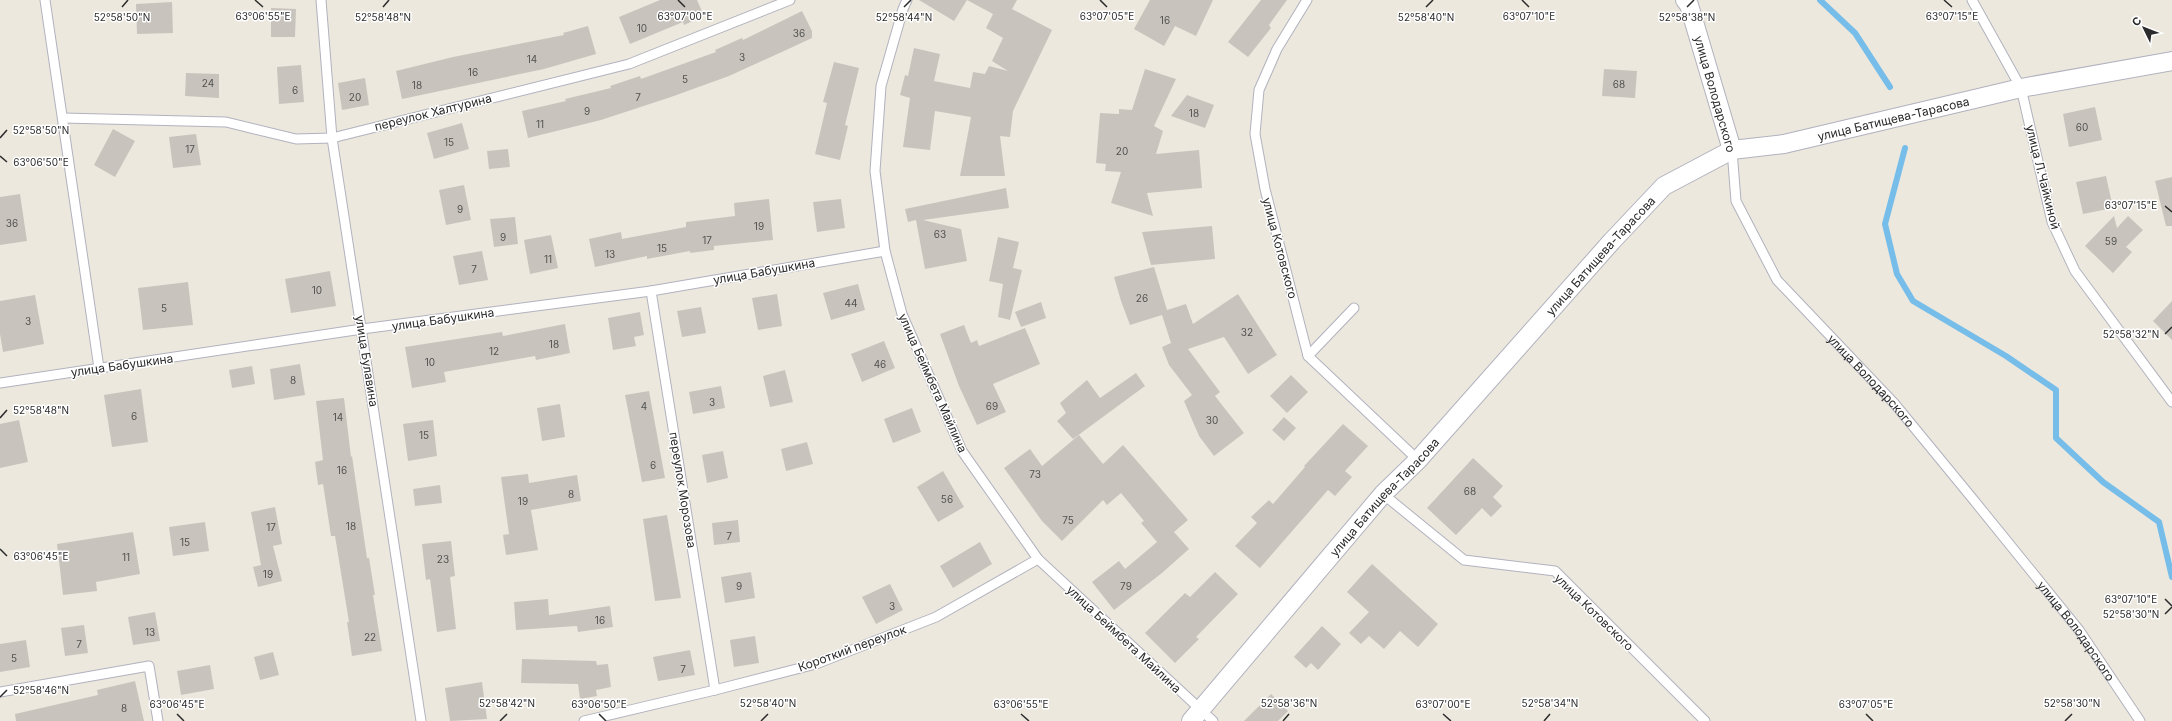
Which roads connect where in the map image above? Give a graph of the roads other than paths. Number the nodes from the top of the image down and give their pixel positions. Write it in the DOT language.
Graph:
graph roads {
  1 [pos="44,0"];
  2 [pos="321,0"];
  3 [pos="790,0"];
  4 [pos="907,0"];
  5 [pos="1307,0"];
  6 [pos="1685,0"];
  7 [pos="1972,0"];
  8 [pos="2172,61"];
  9 [pos="2020,88"];
  10 [pos="63,118"];
  11 [pos="332,138"];
  12 [pos="1732,150"];
  13 [pos="886,251"];
  14 [pos="651,291"];
  15 [pos="1354,308"];
  16 [pos="362,329"];
  17 [pos="1308,356"];
  18 [pos="99,368"];
  19 [pos="0,383"];
  20 [pos="2172,402"];
  21 [pos="1418,460"];
  22 [pos="1383,494"];
  23 [pos="1038,560"];
  24 [pos="716,690"];
  25 [pos="0,692"];
  26 [pos="1201,717"];
  27 [pos="158,721"];
  28 [pos="421,721"];
  29 [pos="584,721"];
  30 [pos="1705,721"];
  31 [pos="2140,721"];
  1 -- 10 [label="lane"];
  2 -- 11 [label="lane, улица Булавина"];
  3 -- 11 [label="lane, переулок Халтурина"];
  4 -- 13 [label="lane, улица Беймбета Майлина"];
  5 -- 17 [label="lane, улица Котовского"];
  6 -- 12 [label="street, улица Володарского"];
  7 -- 9 [label="lane, улица Л.Чайкиной"];
  8 -- 9 [label="street, улица Батищева-Тарасова"];
  9 -- 12 [label="street, улица Батищева-Тарасова"];
  9 -- 20 [label="lane, улица Л.Чайкиной"];
  10 -- 11 [label="lane, переулок Халтурина"];
  10 -- 18 [label="lane"];
  11 -- 16 [label="lane, улица Булавина"];
  12 -- 21 [label="street, улица Батищева-Тарасова"];
  12 -- 31 [label="lane, улица Володарского"];
  13 -- 14 [label="lane, улица Бабушкина"];
  13 -- 23 [label="lane, улица Беймбета Майлина"];
  14 -- 16 [label="lane, улица Бабушкина"];
  14 -- 24 [label="lane, переулок Морозова"];
  15 -- 17 [label="lane"];
  16 -- 18 [label="lane, улица Бабушкина"];
  16 -- 28 [label="lane, улица Булавина"];
  17 -- 21 [label="lane"];
  18 -- 19 [label="lane, улица Бабушкина"];
  21 -- 22 [label="street, улица Батищева-Тарасова"];
  22 -- 26 [label="street, улица Батищева-Тарасова"];
  22 -- 30 [label="lane, улица Котовского"];
  23 -- 24 [label="lane, Короткий переулок"];
  23 -- 26 [label="lane, улица Беймбета Майлина"];
  24 -- 29 [label="lane, Короткий переулок"];
  25 -- 27 [label="lane"];
}
